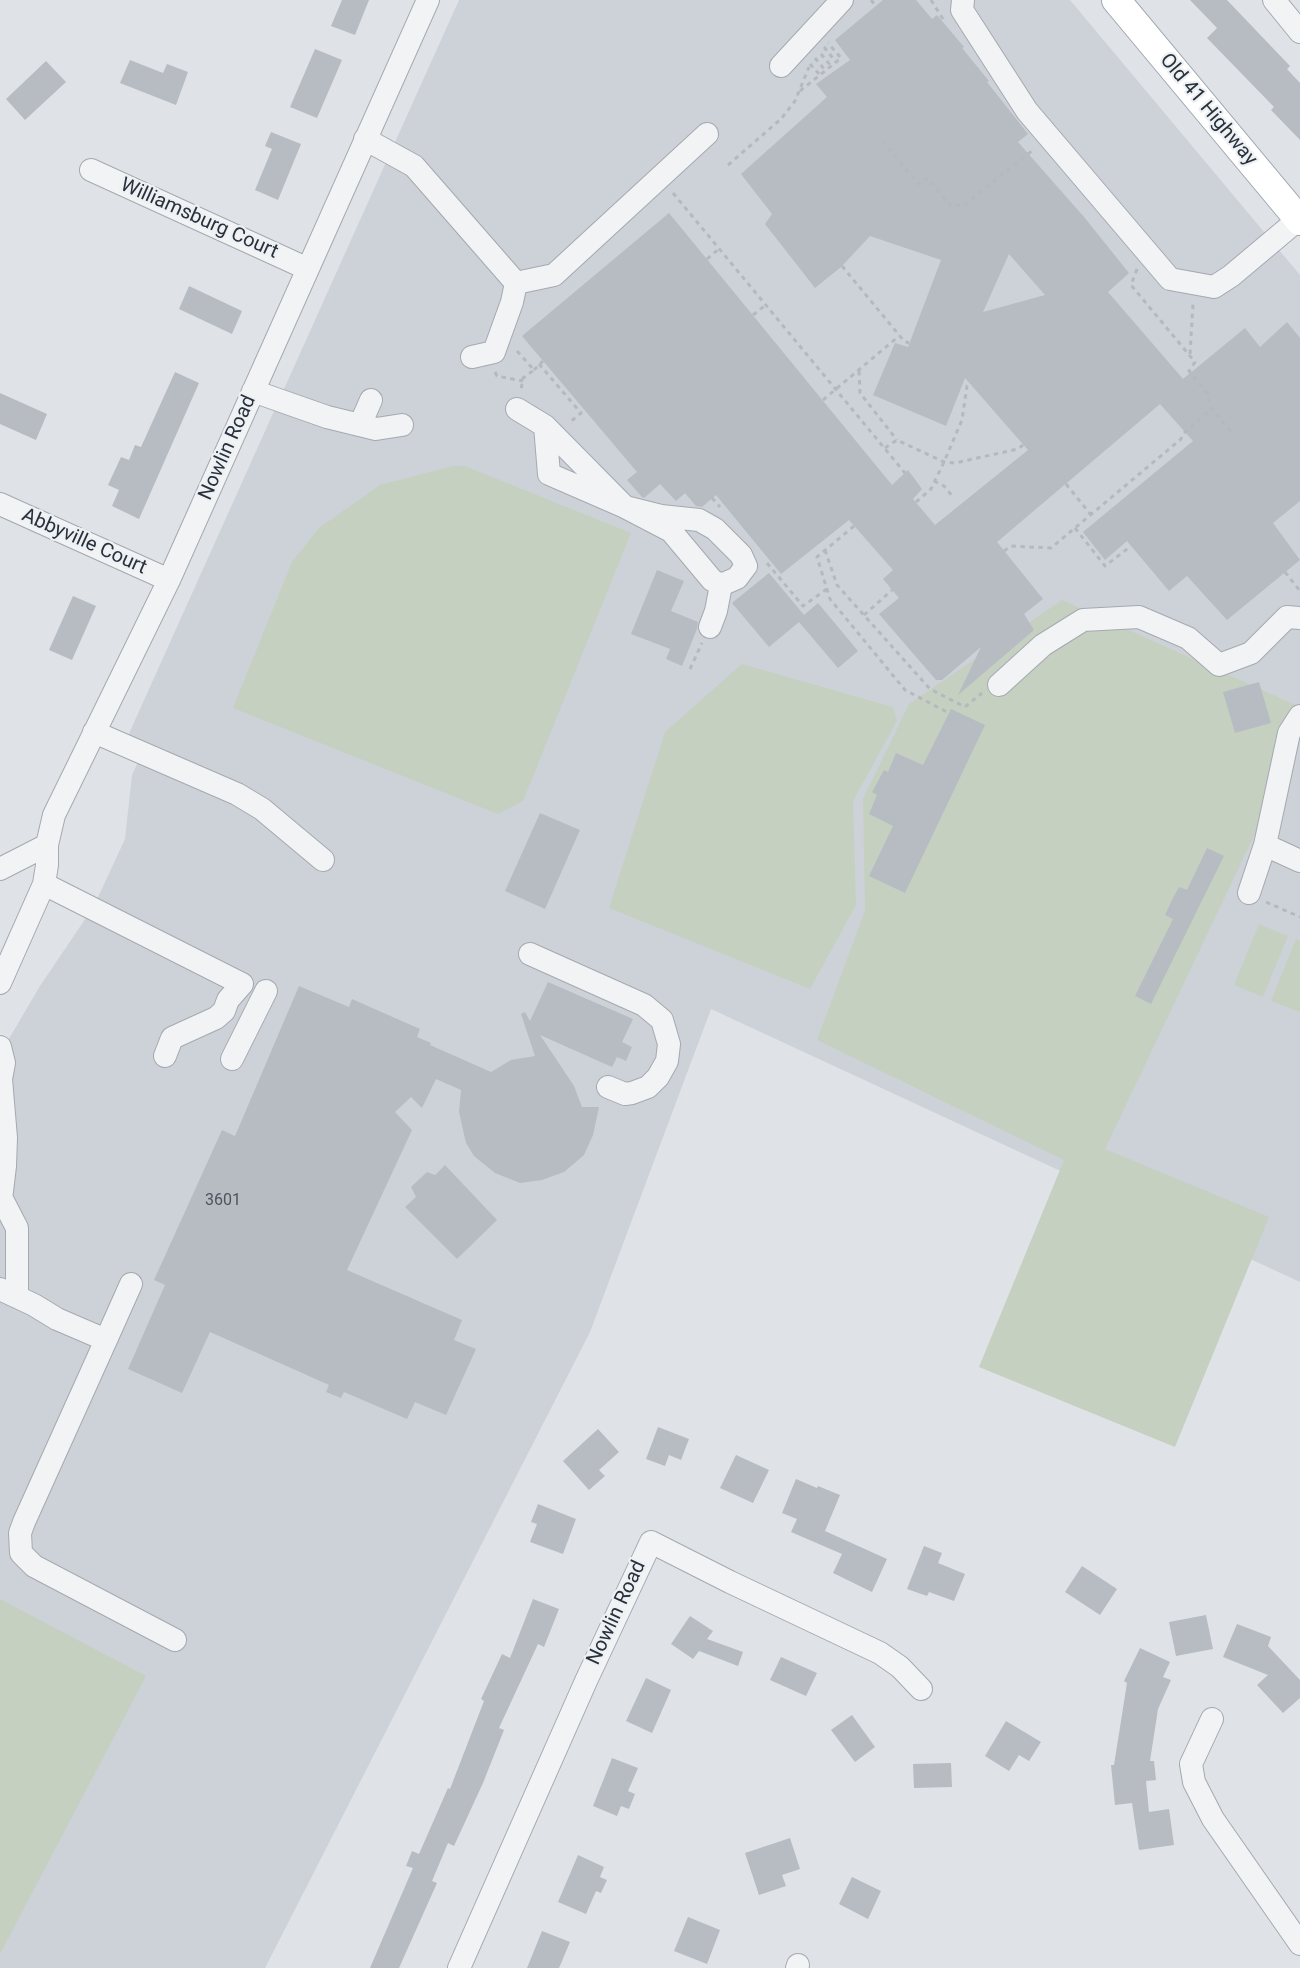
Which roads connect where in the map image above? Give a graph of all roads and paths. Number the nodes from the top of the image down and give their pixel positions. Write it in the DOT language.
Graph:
graph roads {
  1 [pos="428,0"];
  2 [pos="842,0"];
  3 [pos="871,0"];
  4 [pos="963,0"];
  5 [pos="1116,0"];
  6 [pos="1286,5"];
  7 [pos="876,6"];
  8 [pos="1300,32"];
  9 [pos="818,50"];
  10 [pos="814,57"];
  11 [pos="810,64"];
  12 [pos="781,66"];
  13 [pos="831,66"];
  14 [pos="807,70"];
  15 [pos="825,70"];
  16 [pos="819,75"];
  17 [pos="804,77"];
  18 [pos="814,79"];
  19 [pos="810,83"];
  20 [pos="803,85"];
  21 [pos="707,134"];
  22 [pos="1049,137"];
  23 [pos="365,139"];
  24 [pos="883,141"];
  25 [pos="728,165"];
  26 [pos="90,170"];
  27 [pos="660,178"];
  28 [pos="1298,216"];
  29 [pos="720,248"];
  30 [pos="706,259"];
  31 [pos="1140,261"];
  32 [pos="842,266"];
  33 [pos="308,269"];
  34 [pos="516,283"];
  35 [pos="1194,284"];
  36 [pos="767,304"];
  37 [pos="753,315"];
  38 [pos="899,336"];
  39 [pos="909,343"];
  40 [pos="512,344"];
  41 [pos="1190,356"];
  42 [pos="472,357"];
  43 [pos="543,361"];
  44 [pos="539,364"];
  45 [pos="859,369"];
  46 [pos="534,370"];
  47 [pos="490,371"];
  48 [pos="523,381"];
  49 [pos="970,384"];
  50 [pos="836,389"];
  51 [pos="253,391"];
  52 [pos="370,400"];
  53 [pos="823,400"];
  54 [pos="1212,408"];
  55 [pos="517,409"];
  56 [pos="360,425"];
  57 [pos="402,425"];
  58 [pos="550,432"];
  59 [pos="1233,434"];
  60 [pos="897,440"];
  61 [pos="1023,445"];
  62 [pos="885,448"];
  63 [pos="944,462"];
  64 [pos="905,473"];
  65 [pos="934,481"];
  66 [pos="1066,484"];
  67 [pos="712,498"];
  68 [pos="954,498"];
  69 [pos="916,502"];
  70 [pos="0,504"];
  71 [pos="625,507"];
  72 [pos="727,515"];
  73 [pos="1091,515"];
  74 [pos="854,526"];
  75 [pos="1075,528"];
  76 [pos="1131,546"];
  77 [pos="825,550"];
  78 [pos="1004,551"];
  79 [pos="762,557"];
  80 [pos="1285,572"];
  81 [pos="169,580"];
  82 [pos="721,585"];
  83 [pos="827,589"];
  84 [pos="892,590"];
  85 [pos="1300,591"];
  86 [pos="864,615"];
  87 [pos="1300,618"];
  88 [pos="710,627"];
  89 [pos="690,669"];
  90 [pos="999,685"];
  91 [pos="949,713"];
  92 [pos="1300,716"];
  93 [pos="94,732"];
  94 [pos="47,845"];
  95 [pos="1265,845"];
  96 [pos="323,860"];
  97 [pos="1300,861"];
  98 [pos="0,869"];
  99 [pos="44,884"];
  100 [pos="1254,897"];
  101 [pos="1300,916"];
  102 [pos="530,954"];
  103 [pos="0,982"];
  104 [pos="266,991"];
  105 [pos="0,1047"];
  106 [pos="165,1056"];
  107 [pos="232,1059"];
  108 [pos="608,1087"];
  109 [pos="1,1203"];
  110 [pos="131,1284"];
  111 [pos="9,1293"];
  112 [pos="106,1340"];
  113 [pos="175,1640"];
  114 [pos="921,1689"];
  115 [pos="1212,1719"];
  116 [pos="1300,1944"];
  117 [pos="459,1968"];
  1 -- 23 [label="street, Nowlin Road"];
  2 -- 12 [label="street"];
  3 -- 7 [label="path"];
  4 -- 22 [label="street"];
  5 -- 28 [label="main road, Old 41 Highway"];
  6 -- 8 [label="street"];
  9 -- 10 [label="path"];
  9 -- 13 [label="path"];
  9 -- 13 [label="path"];
  10 -- 11 [label="path"];
  10 -- 15 [label="path"];
  11 -- 14 [label="path"];
  11 -- 16 [label="path"];
  13 -- 15 [label="path"];
  14 -- 17 [label="path"];
  14 -- 18 [label="path"];
  15 -- 16 [label="path"];
  16 -- 18 [label="path"];
  17 -- 19 [label="path"];
  17 -- 20 [label="path"];
  18 -- 19 [label="path"];
  19 -- 20 [label="path"];
  20 -- 25 [label="path"];
  21 -- 27 [label="street"];
  22 -- 24 [label="path"];
  22 -- 35 [label="street"];
  23 -- 33 [label="street, Nowlin Road"];
  23 -- 34 [label="street"];
  26 -- 33 [label="street, Williamsburg Court"];
  27 -- 29 [label="path"];
  27 -- 34 [label="street"];
  28 -- 35 [label="street"];
  29 -- 30 [label="path"];
  29 -- 36 [label="path"];
  31 -- 41 [label="path"];
  32 -- 38 [label="path"];
  33 -- 51 [label="street, Nowlin Road"];
  34 -- 42 [label="street"];
  35 -- 41 [label="path"];
  36 -- 37 [label="path"];
  36 -- 50 [label="path"];
  38 -- 39 [label="path"];
  38 -- 45 [label="path"];
  40 -- 46 [label="path"];
  41 -- 54 [label="path"];
  43 -- 44 [label="path"];
  44 -- 46 [label="path"];
  44 -- 58 [label="path"];
  45 -- 50 [label="path"];
  45 -- 60 [label="path"];
  46 -- 48 [label="path"];
  47 -- 48 [label="path"];
  48 -- 55 [label="path"];
  49 -- 63 [label="path"];
  50 -- 53 [label="path"];
  50 -- 62 [label="path"];
  51 -- 56 [label="street"];
  51 -- 81 [label="street, Nowlin Road"];
  52 -- 56 [label="street"];
  54 -- 59 [label="path"];
  54 -- 73 [label="path"];
  55 -- 58 [label="street"];
  56 -- 57 [label="street"];
  58 -- 71 [label="street"];
  58 -- 71 [label="street"];
  60 -- 62 [label="path"];
  60 -- 63 [label="path"];
  61 -- 63 [label="path"];
  62 -- 64 [label="path"];
  63 -- 65 [label="path"];
  65 -- 68 [label="path"];
  65 -- 69 [label="path"];
  66 -- 73 [label="path"];
  67 -- 72 [label="path"];
  70 -- 81 [label="street, Abbyville Court"];
  71 -- 82 [label="street"];
  71 -- 82 [label="street"];
  73 -- 75 [label="path"];
  74 -- 77 [label="path"];
  75 -- 76 [label="path"];
  75 -- 78 [label="path"];
  77 -- 83 [label="path"];
  77 -- 86 [label="path"];
  79 -- 83 [label="path"];
  80 -- 85 [label="path"];
  81 -- 93 [label="street, Nowlin Road"];
  82 -- 88 [label="street"];
  83 -- 91 [label="path"];
  84 -- 86 [label="path"];
  86 -- 90 [label="path"];
  87 -- 90 [label="street"];
  88 -- 89 [label="path"];
  92 -- 95 [label="street"];
  93 -- 94 [label="street, Nowlin Road"];
  93 -- 96 [label="street"];
  94 -- 98 [label="street"];
  94 -- 99 [label="street, Nowlin Road"];
  95 -- 97 [label="street"];
  95 -- 100 [label="street"];
  99 -- 103 [label="street, Nowlin Road"];
  99 -- 106 [label="street"];
  100 -- 101 [label="path"];
  102 -- 108 [label="street"];
  104 -- 107 [label="street"];
  105 -- 109 [label="street"];
  109 -- 111 [label="street"];
  110 -- 112 [label="street"];
  111 -- 112 [label="street"];
  112 -- 113 [label="street"];
  114 -- 117 [label="street, Nowlin Road"];
  115 -- 116 [label="street"];
}
